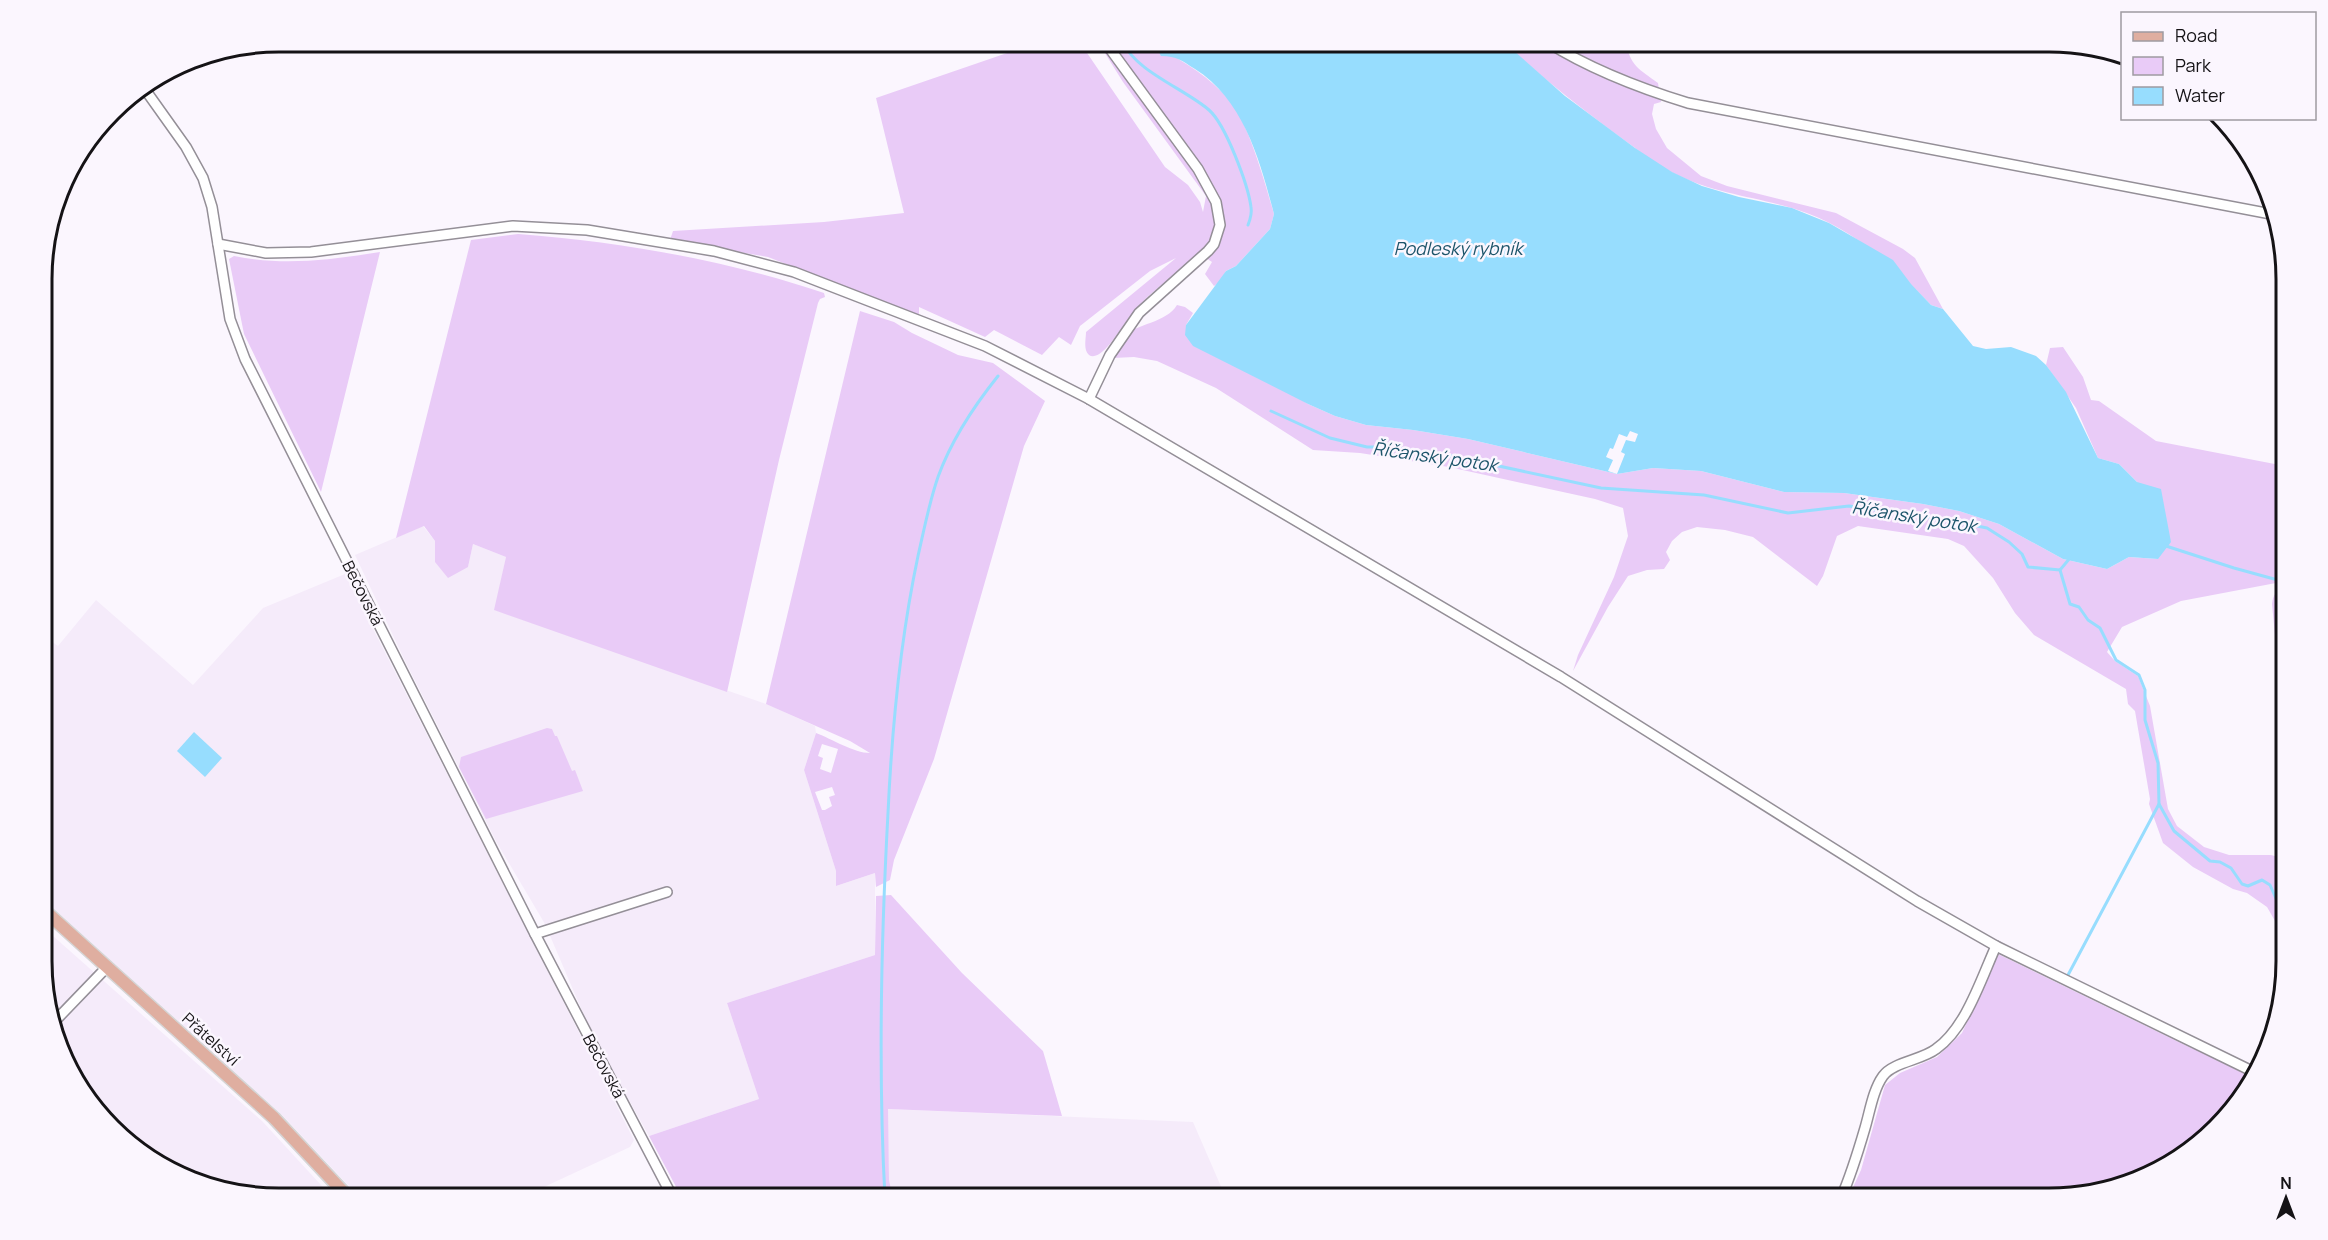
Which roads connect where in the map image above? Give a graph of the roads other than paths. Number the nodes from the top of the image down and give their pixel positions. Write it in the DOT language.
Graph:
graph roads {
  1 [pos="1112,52"];
  2 [pos="1564,52"];
  3 [pos="148,94"];
  4 [pos="2265,212"];
  5 [pos="218,244"];
  6 [pos="1089,399"];
  7 [pos="667,892"];
  8 [pos="53,918"];
  9 [pos="535,934"];
  10 [pos="1996,946"];
  11 [pos="107,967"];
  12 [pos="59,1016"];
  13 [pos="2248,1069"];
  14 [pos="340,1188"];
  15 [pos="668,1188"];
  16 [pos="1845,1188"];
  1 -- 6 [label="street"];
  2 -- 4 [label="street"];
  3 -- 5 [label="street, Bečovská"];
  5 -- 6 [label="street"];
  5 -- 9 [label="street, Bečovská"];
  6 -- 10 [label="street"];
  7 -- 9 [label="street"];
  8 -- 11 [label="main road, Přátelství"];
  9 -- 15 [label="street, Bečovská"];
  10 -- 13 [label="street"];
  10 -- 16 [label="street"];
  11 -- 12 [label="street"];
  11 -- 14 [label="main road, Přátelství"];
}
